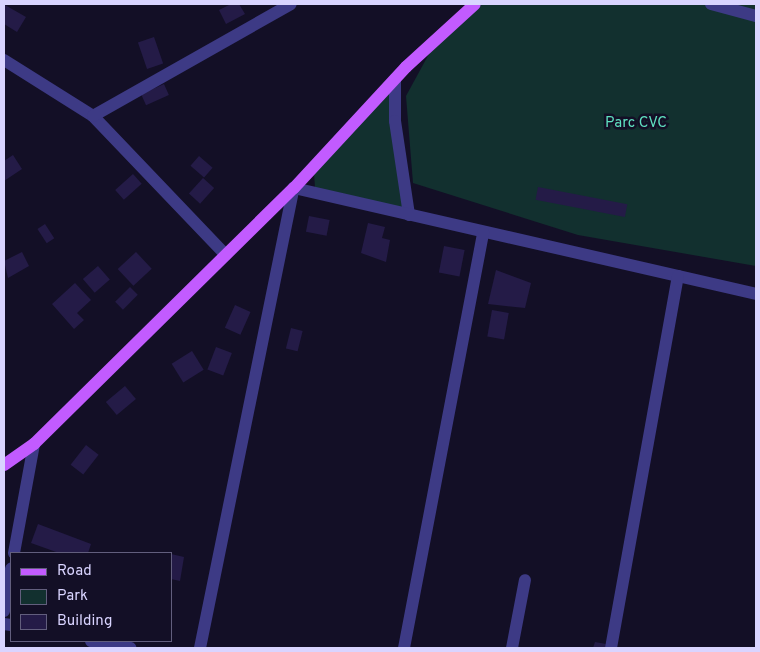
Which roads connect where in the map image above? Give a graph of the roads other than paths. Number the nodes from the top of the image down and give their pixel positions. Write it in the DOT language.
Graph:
graph roads {
  1 [pos="290,4"];
  2 [pos="475,4"];
  3 [pos="711,4"];
  4 [pos="756,16"];
  5 [pos="4,60"];
  6 [pos="395,79"];
  7 [pos="93,116"];
  8 [pos="294,188"];
  9 [pos="409,215"];
  10 [pos="483,232"];
  11 [pos="226,254"];
  12 [pos="678,276"];
  13 [pos="756,294"];
  14 [pos="34,444"];
  15 [pos="4,465"];
  16 [pos="14,552"];
  17 [pos="10,575"];
  18 [pos="525,580"];
  19 [pos="4,611"];
  20 [pos="97,642"];
  21 [pos="130,648"];
  22 [pos="200,648"];
  23 [pos="404,648"];
  24 [pos="512,648"];
  25 [pos="611,648"];
  1 -- 7 [label="street"];
  2 -- 6 [label="main road"];
  3 -- 4 [label="street"];
  5 -- 7 [label="street"];
  6 -- 8 [label="main road"];
  6 -- 9 [label="street"];
  7 -- 11 [label="street"];
  8 -- 9 [label="street"];
  8 -- 11 [label="main road"];
  8 -- 22 [label="street"];
  9 -- 10 [label="street"];
  10 -- 12 [label="street"];
  10 -- 23 [label="street"];
  11 -- 14 [label="main road"];
  12 -- 13 [label="street"];
  12 -- 25 [label="street"];
  14 -- 15 [label="main road"];
  14 -- 16 [label="street"];
  17 -- 19 [label="street"];
  18 -- 24 [label="street"];
  20 -- 21 [label="street"];
}
